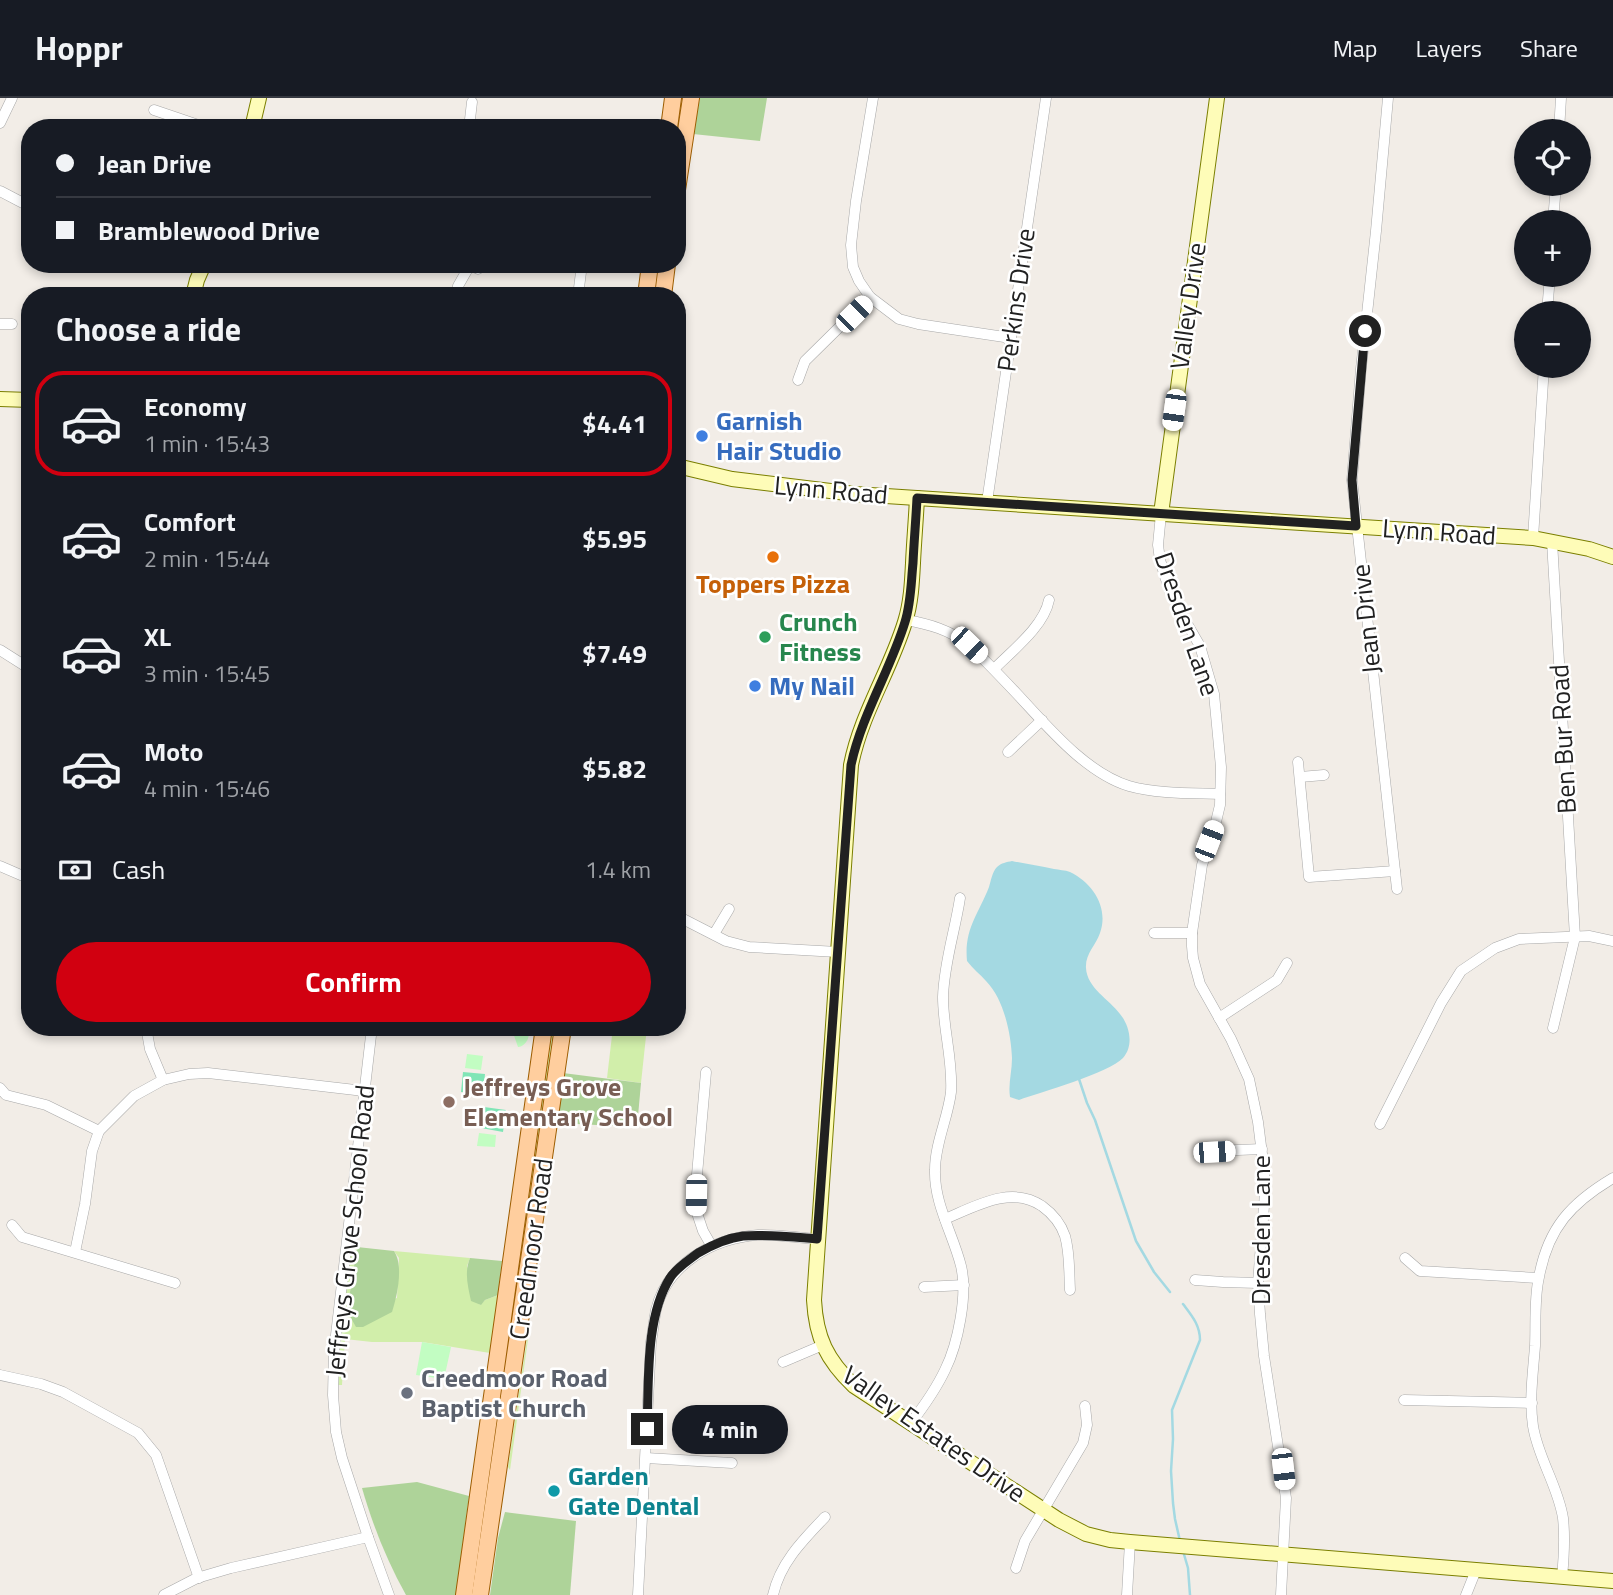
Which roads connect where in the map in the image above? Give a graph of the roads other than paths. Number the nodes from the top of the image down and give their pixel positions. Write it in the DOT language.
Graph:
graph roads {
  1 [pos="12,98"];
  2 [pos="259,98"];
  3 [pos="673,98"];
  4 [pos="691,98"];
  5 [pos="873,98"];
  6 [pos="1045,98"];
  7 [pos="1217,98"];
  8 [pos="1388,98"];
  9 [pos="1561,98"];
  10 [pos="472,102"];
  11 [pos="154,110"];
  12 [pos="180,119"];
  13 [pos="254,119"];
  14 [pos="470,119"];
  15 [pos="670,119"];
  16 [pos="1560,119"];
  17 [pos="0,123"];
  18 [pos="686,131"];
  19 [pos="0,191"];
  20 [pos="21,202"];
  21 [pos="870,297"];
  22 [pos="0,324"];
  23 [pos="12,324"];
  24 [pos="1011,338"];
  25 [pos="1543,378"];
  26 [pos="798,380"];
  27 [pos="0,399"];
  28 [pos="21,400"];
  29 [pos="686,468"];
  30 [pos="917,498"];
  31 [pos="987,502"];
  32 [pos="1161,514"];
  33 [pos="1356,526"];
  34 [pos="1533,538"];
  35 [pos="1552,541"];
  36 [pos="1613,557"];
  37 [pos="1049,600"];
  38 [pos="906,620"];
  39 [pos="0,650"];
  40 [pos="21,663"];
  41 [pos="994,669"];
  42 [pos="1042,720"];
  43 [pos="1008,752"];
  44 [pos="1298,762"];
  45 [pos="1324,775"];
  46 [pos="1300,777"];
  47 [pos="1220,794"];
  48 [pos="0,866"];
  49 [pos="1395,871"];
  50 [pos="21,875"];
  51 [pos="1397,889"];
  52 [pos="960,898"];
  53 [pos="729,909"];
  54 [pos="686,921"];
  55 [pos="1154,933"];
  56 [pos="1192,933"];
  57 [pos="714,934"];
  58 [pos="1575,937"];
  59 [pos="1613,941"];
  60 [pos="838,952"];
  61 [pos="1287,963"];
  62 [pos="1219,1018"];
  63 [pos="1553,1028"];
  64 [pos="148,1036"];
  65 [pos="371,1036"];
  66 [pos="543,1036"];
  67 [pos="562,1036"];
  68 [pos="706,1072"];
  69 [pos="163,1080"];
  70 [pos="0,1088"];
  71 [pos="364,1091"];
  72 [pos="1380,1124"];
  73 [pos="99,1131"];
  74 [pos="1262,1149"];
  75 [pos="1214,1152"];
  76 [pos="1613,1178"];
  77 [pos="945,1219"];
  78 [pos="12,1225"];
  79 [pos="817,1239"];
  80 [pos="711,1245"];
  81 [pos="75,1252"];
  82 [pos="1405,1258"];
  83 [pos="1538,1278"];
  84 [pos="1195,1280"];
  85 [pos="176,1283"];
  86 [pos="1258,1283"];
  87 [pos="964,1285"];
  88 [pos="924,1287"];
  89 [pos="1070,1290"];
  90 [pos="822,1345"];
  91 [pos="783,1362"];
  92 [pos="0,1375"];
  93 [pos="1404,1400"];
  94 [pos="1531,1403"];
  95 [pos="1085,1406"];
  96 [pos="911,1423"];
  97 [pos="646,1458"];
  98 [pos="732,1463"];
  99 [pos="1044,1510"];
  100 [pos="825,1517"];
  101 [pos="368,1537"];
  102 [pos="1130,1542"];
  103 [pos="1285,1555"];
  104 [pos="1016,1568"];
  105 [pos="1476,1570"];
  106 [pos="1562,1577"];
  107 [pos="199,1578"];
  108 [pos="1613,1581"];
  109 [pos="164,1595"];
  110 [pos="390,1595"];
  111 [pos="464,1595"];
  112 [pos="480,1595"];
  113 [pos="638,1595"];
  114 [pos="773,1595"];
  115 [pos="1127,1595"];
  116 [pos="1281,1595"];
  117 [pos="1466,1595"];
  1 -- 17 [label="street"];
  2 -- 13 [label="street"];
  3 -- 15 [label="main road"];
  4 -- 18 [label="main road"];
  5 -- 21 [label="street"];
  6 -- 24 [label="street, Perkins Drive"];
  7 -- 32 [label="street, Valley Drive"];
  8 -- 33 [label="street, Jean Drive"];
  9 -- 16 [label="street"];
  10 -- 14 [label="street"];
  11 -- 12 [label="street"];
  19 -- 20 [label="street"];
  21 -- 24 [label="street"];
  21 -- 26 [label="street"];
  22 -- 23 [label="street"];
  24 -- 31 [label="street, Perkins Drive"];
  25 -- 34 [label="street"];
  27 -- 28 [label="street"];
  29 -- 30 [label="street, Lynn Road"];
  30 -- 31 [label="street, Lynn Road"];
  30 -- 38 [label="street, Valley Estates Drive"];
  31 -- 32 [label="street, Lynn Road"];
  32 -- 33 [label="street, Lynn Road"];
  32 -- 47 [label="street, Dresden Lane"];
  33 -- 34 [label="street, Lynn Road"];
  33 -- 49 [label="street, Jean Drive"];
  34 -- 35 [label="street, Lynn Road"];
  35 -- 36 [label="street, Lynn Road"];
  35 -- 58 [label="street, Ben Bur Road"];
  37 -- 41 [label="street"];
  38 -- 41 [label="street"];
  38 -- 60 [label="street, Valley Estates Drive"];
  39 -- 40 [label="street"];
  41 -- 42 [label="street"];
  42 -- 43 [label="street"];
  42 -- 47 [label="street"];
  44 -- 46 [label="street"];
  45 -- 46 [label="street"];
  46 -- 49 [label="street"];
  47 -- 56 [label="street, Dresden Lane"];
  48 -- 50 [label="street"];
  49 -- 51 [label="street, Jean Drive"];
  52 -- 77 [label="street"];
  53 -- 57 [label="street"];
  54 -- 57 [label="street"];
  55 -- 56 [label="street"];
  56 -- 62 [label="street, Dresden Lane"];
  57 -- 60 [label="street"];
  58 -- 59 [label="street"];
  58 -- 63 [label="street, Ben Bur Road"];
  58 -- 72 [label="street"];
  60 -- 79 [label="street, Valley Estates Drive"];
  61 -- 62 [label="street"];
  62 -- 74 [label="street, Dresden Lane"];
  64 -- 69 [label="street"];
  65 -- 71 [label="street, Jeffreys Grove School Road"];
  66 -- 111 [label="main road, Creedmoor Road"];
  67 -- 112 [label="main road, Creedmoor Road"];
  68 -- 80 [label="street"];
  69 -- 71 [label="street"];
  69 -- 73 [label="street"];
  70 -- 73 [label="street"];
  71 -- 101 [label="street, Jeffreys Grove School Road"];
  73 -- 81 [label="street"];
  74 -- 75 [label="street"];
  74 -- 86 [label="street, Dresden Lane"];
  76 -- 83 [label="street"];
  77 -- 87 [label="street"];
  77 -- 89 [label="street"];
  78 -- 81 [label="street"];
  79 -- 80 [label="street"];
  79 -- 90 [label="street, Valley Estates Drive"];
  80 -- 97 [label="street"];
  81 -- 85 [label="street"];
  82 -- 83 [label="street"];
  83 -- 94 [label="street"];
  84 -- 86 [label="street"];
  86 -- 103 [label="street, Dresden Lane"];
  87 -- 88 [label="street"];
  87 -- 96 [label="street"];
  90 -- 91 [label="street"];
  90 -- 96 [label="street, Valley Estates Drive"];
  92 -- 107 [label="street"];
  93 -- 94 [label="street"];
  94 -- 106 [label="street"];
  95 -- 99 [label="street"];
  96 -- 99 [label="street, Valley Estates Drive"];
  97 -- 98 [label="street"];
  97 -- 113 [label="street"];
  99 -- 102 [label="street, Valley Estates Drive"];
  99 -- 104 [label="street"];
  100 -- 114 [label="street"];
  101 -- 107 [label="street"];
  101 -- 110 [label="street, Jeffreys Grove School Road"];
  102 -- 103 [label="street, Valley Estates Drive"];
  102 -- 115 [label="street"];
  103 -- 105 [label="street, Valley Estates Drive"];
  103 -- 116 [label="street, Dresden Lane"];
  105 -- 106 [label="street, Valley Estates Drive"];
  105 -- 117 [label="street"];
  106 -- 108 [label="street, Valley Estates Drive"];
  107 -- 109 [label="street"];
}
